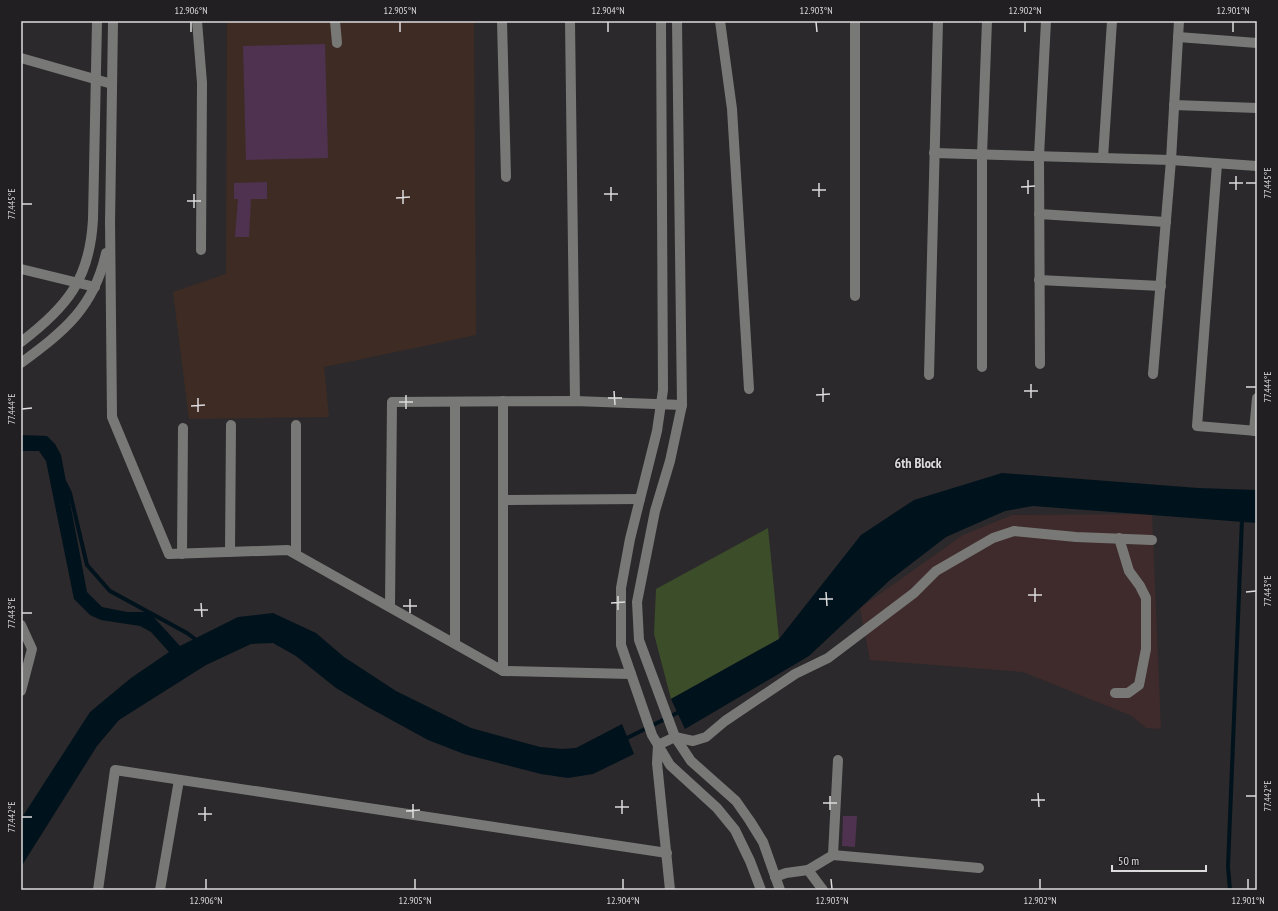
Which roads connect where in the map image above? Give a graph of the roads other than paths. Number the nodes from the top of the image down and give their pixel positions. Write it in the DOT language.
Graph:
graph roads {
  1 [pos="97,21"];
  2 [pos="114,21"];
  3 [pos="198,21"];
  4 [pos="335,21"];
  5 [pos="502,21"];
  6 [pos="570,21"];
  7 [pos="661,21"];
  8 [pos="677,21"];
  9 [pos="720,21"];
  10 [pos="856,21"];
  11 [pos="938,21"];
  12 [pos="987,21"];
  13 [pos="1046,21"];
  14 [pos="1112,21"];
  15 [pos="1179,21"];
  16 [pos="1178,37"];
  17 [pos="337,43"];
  18 [pos="1257,43"];
  19 [pos="21,58"];
  20 [pos="96,80"];
  21 [pos="112,84"];
  22 [pos="1174,105"];
  23 [pos="1257,108"];
  24 [pos="934,153"];
  25 [pos="982,155"];
  26 [pos="1039,156"];
  27 [pos="1103,158"];
  28 [pos="1171,160"];
  29 [pos="1216,164"];
  30 [pos="1257,166"];
  31 [pos="506,177"];
  32 [pos="1039,214"];
  33 [pos="110,219"];
  34 [pos="1166,222"];
  35 [pos="201,250"];
  36 [pos="21,269"];
  37 [pos="1039,280"];
  38 [pos="78,283"];
  39 [pos="1160,286"];
  40 [pos="94,287"];
  41 [pos="855,296"];
  42 [pos="21,342"];
  43 [pos="21,363"];
  44 [pos="1040,364"];
  45 [pos="982,367"];
  46 [pos="1153,374"];
  47 [pos="930,375"];
  48 [pos="749,390"];
  49 [pos="1257,398"];
  50 [pos="502,401"];
  51 [pos="575,401"];
  52 [pos="455,402"];
  53 [pos="662,404"];
  54 [pos="682,405"];
  55 [pos="230,424"];
  56 [pos="296,425"];
  57 [pos="183,428"];
  58 [pos="1256,431"];
  59 [pos="640,499"];
  60 [pos="503,500"];
  61 [pos="1119,538"];
  62 [pos="1152,540"];
  63 [pos="230,552"];
  64 [pos="182,554"];
  65 [pos="296,554"];
  66 [pos="390,606"];
  67 [pos="21,625"];
  68 [pos="455,643"];
  69 [pos="503,671"];
  70 [pos="631,674"];
  71 [pos="21,691"];
  72 [pos="1115,693"];
  73 [pos="675,736"];
  74 [pos="658,745"];
  75 [pos="838,760"];
  76 [pos="179,780"];
  77 [pos="667,853"];
  78 [pos="833,855"];
  79 [pos="979,868"];
  80 [pos="808,870"];
  81 [pos="775,877"];
  82 [pos="98,890"];
  83 [pos="160,890"];
  84 [pos="670,890"];
  85 [pos="760,890"];
  86 [pos="780,890"];
  87 [pos="823,890"];
  1 -- 20 [label="street"];
  2 -- 21 [label="street"];
  3 -- 35 [label="street"];
  4 -- 17 [label="street"];
  5 -- 31 [label="street"];
  6 -- 51 [label="street"];
  7 -- 53 [label="street"];
  8 -- 54 [label="street"];
  9 -- 48 [label="street"];
  10 -- 41 [label="street"];
  11 -- 24 [label="street"];
  12 -- 25 [label="street"];
  13 -- 26 [label="street"];
  14 -- 27 [label="street"];
  15 -- 16 [label="street"];
  16 -- 18 [label="street"];
  16 -- 22 [label="street"];
  19 -- 20 [label="street"];
  20 -- 21 [label="street"];
  20 -- 38 [label="street"];
  21 -- 33 [label="street"];
  22 -- 23 [label="street"];
  22 -- 28 [label="street"];
  24 -- 25 [label="street"];
  24 -- 47 [label="street"];
  25 -- 26 [label="street"];
  25 -- 45 [label="street"];
  26 -- 27 [label="street"];
  26 -- 32 [label="street"];
  27 -- 28 [label="street"];
  28 -- 29 [label="street"];
  28 -- 34 [label="street"];
  29 -- 30 [label="street"];
  29 -- 58 [label="street"];
  32 -- 34 [label="street"];
  32 -- 37 [label="street"];
  33 -- 40 [label="street"];
  33 -- 64 [label="street"];
  34 -- 39 [label="street"];
  36 -- 38 [label="street"];
  37 -- 39 [label="street"];
  37 -- 44 [label="street"];
  38 -- 40 [label="street"];
  38 -- 42 [label="street"];
  39 -- 46 [label="street"];
  40 -- 43 [label="street"];
  49 -- 58 [label="street"];
  50 -- 51 [label="street"];
  50 -- 52 [label="street"];
  50 -- 60 [label="street"];
  51 -- 53 [label="street"];
  52 -- 66 [label="street"];
  52 -- 68 [label="street"];
  53 -- 54 [label="street"];
  53 -- 59 [label="street"];
  54 -- 73 [label="street"];
  55 -- 63 [label="street"];
  56 -- 65 [label="street"];
  57 -- 64 [label="street"];
  59 -- 60 [label="street"];
  59 -- 70 [label="street"];
  60 -- 69 [label="street"];
  61 -- 62 [label="street"];
  61 -- 72 [label="street"];
  61 -- 73 [label="street"];
  63 -- 64 [label="street"];
  63 -- 65 [label="street"];
  65 -- 66 [label="street"];
  66 -- 68 [label="street"];
  67 -- 71 [label="street"];
  68 -- 69 [label="street"];
  69 -- 70 [label="street"];
  70 -- 74 [label="street"];
  73 -- 74 [label="street"];
  73 -- 81 [label="street"];
  74 -- 77 [label="street"];
  74 -- 85 [label="street"];
  75 -- 78 [label="street"];
  76 -- 77 [label="street"];
  76 -- 82 [label="street"];
  76 -- 83 [label="street"];
  77 -- 84 [label="street"];
  78 -- 79 [label="street"];
  78 -- 80 [label="street"];
  80 -- 81 [label="street"];
  80 -- 87 [label="street"];
  81 -- 86 [label="street"];
}
